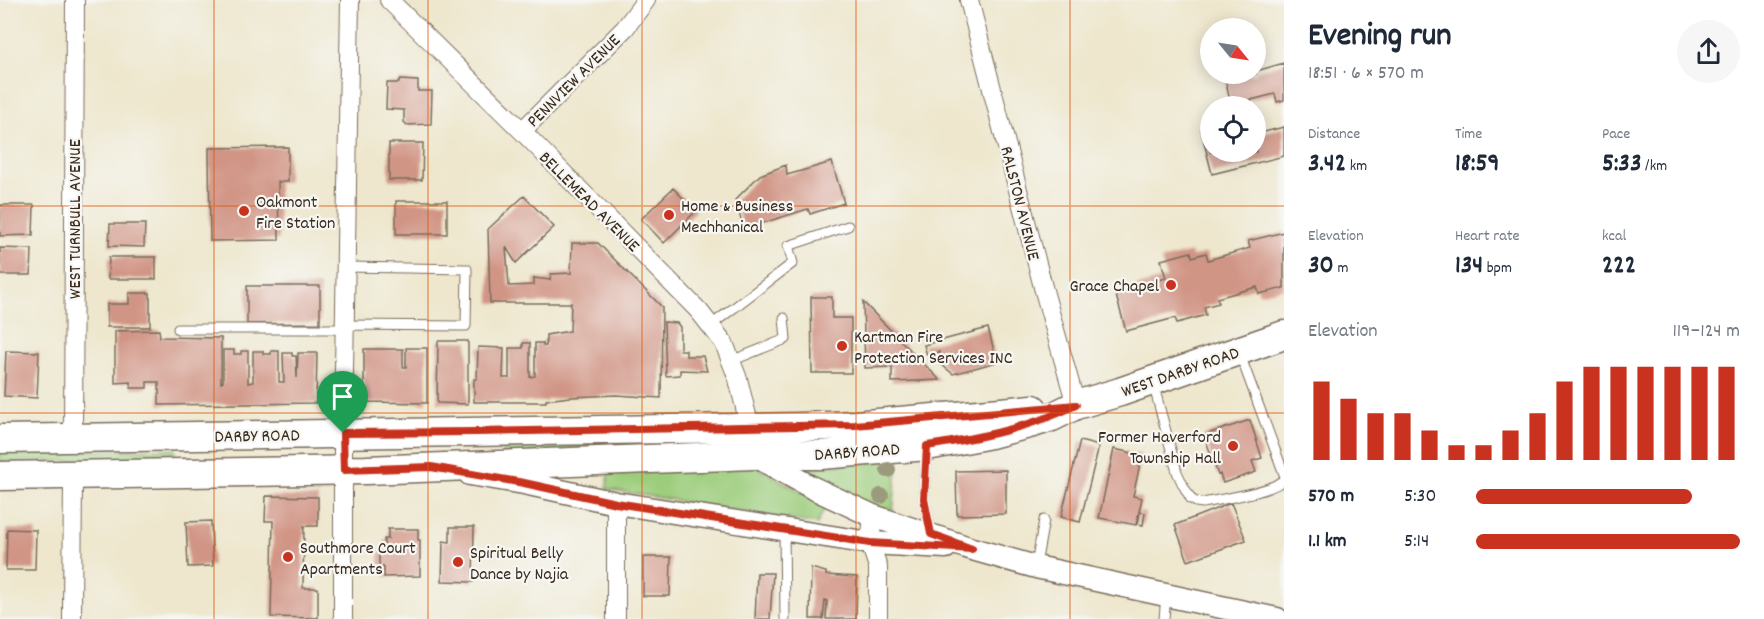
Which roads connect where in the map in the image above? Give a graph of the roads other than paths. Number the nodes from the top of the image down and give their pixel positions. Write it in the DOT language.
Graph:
graph roads {
  1 [pos="75,0"];
  2 [pos="350,0"];
  3 [pos="389,0"];
  4 [pos="646,0"];
  5 [pos="969,0"];
  6 [pos="522,131"];
  7 [pos="848,226"];
  8 [pos="346,267"];
  9 [pos="784,318"];
  10 [pos="710,326"];
  11 [pos="346,327"];
  12 [pos="178,329"];
  13 [pos="1284,334"];
  14 [pos="1238,350"];
  15 [pos="731,361"];
  16 [pos="1152,381"];
  17 [pos="1076,405"];
  18 [pos="343,433"];
  19 [pos="0,439"];
  20 [pos="73,439"];
  21 [pos="752,441"];
  22 [pos="927,446"];
  23 [pos="431,467"];
  24 [pos="344,470"];
  25 [pos="1284,474"];
  26 [pos="0,476"];
  27 [pos="73,476"];
  28 [pos="1284,479"];
  29 [pos="616,503"];
  30 [pos="873,516"];
  31 [pos="1044,520"];
  32 [pos="784,530"];
  33 [pos="931,534"];
  34 [pos="870,543"];
  35 [pos="972,549"];
  36 [pos="1036,567"];
  37 [pos="1166,595"];
  38 [pos="1265,618"];
  39 [pos="72,619"];
  40 [pos="343,619"];
  41 [pos="616,619"];
  42 [pos="785,619"];
  43 [pos="878,619"];
  44 [pos="1164,619"];
  1 -- 20 [label="street, WEST TURNBULL AVENUE"];
  2 -- 8 [label="street"];
  3 -- 6 [label="street, BELLEMEAD AVENUE"];
  4 -- 6 [label="street, PENNVIEW AVENUE"];
  5 -- 17 [label="street, RALSTON AVENUE"];
  6 -- 10 [label="street, BELLEMEAD AVENUE"];
  7 -- 10 [label="lane"];
  8 -- 11 [label="street"];
  8 -- 11 [label="lane"];
  9 -- 15 [label="lane"];
  10 -- 15 [label="street, BELLEMEAD AVENUE"];
  11 -- 12 [label="lane"];
  11 -- 18 [label="street"];
  13 -- 14 [label="main road, WEST DARBY ROAD"];
  14 -- 16 [label="main road, WEST DARBY ROAD"];
  14 -- 25 [label="lane"];
  15 -- 21 [label="street, BELLEMEAD AVENUE"];
  16 -- 17 [label="main road, WEST DARBY ROAD"];
  16 -- 28 [label="lane"];
  17 -- 21 [label="main road, DARBY ROAD"];
  17 -- 22 [label="main road, DARBY ROAD"];
  18 -- 20 [label="main road, DARBY ROAD"];
  18 -- 21 [label="main road, DARBY ROAD"];
  18 -- 24 [label="street"];
  19 -- 20 [label="main road, DARBY ROAD"];
  21 -- 22 [label="main road, DARBY ROAD"];
  21 -- 23 [label="main road, DARBY ROAD"];
  21 -- 30 [label="street, DARBY ROAD"];
  22 -- 33 [label="lane"];
  23 -- 24 [label="main road, DARBY ROAD"];
  23 -- 29 [label="street, DARBY ROAD"];
  24 -- 27 [label="main road, DARBY ROAD"];
  24 -- 40 [label="street"];
  26 -- 27 [label="main road, DARBY ROAD"];
  27 -- 39 [label="street"];
  29 -- 32 [label="street, DARBY ROAD"];
  29 -- 41 [label="street"];
  30 -- 33 [label="street, DARBY ROAD"];
  30 -- 34 [label="street"];
  31 -- 36 [label="lane"];
  32 -- 34 [label="street, DARBY ROAD"];
  32 -- 42 [label="lane"];
  33 -- 35 [label="street, DARBY ROAD"];
  34 -- 35 [label="street, DARBY ROAD"];
  34 -- 43 [label="street"];
  35 -- 36 [label="street, DARBY ROAD"];
  36 -- 37 [label="street, DARBY ROAD"];
  37 -- 38 [label="street, DARBY ROAD"];
  37 -- 44 [label="lane"];
}
